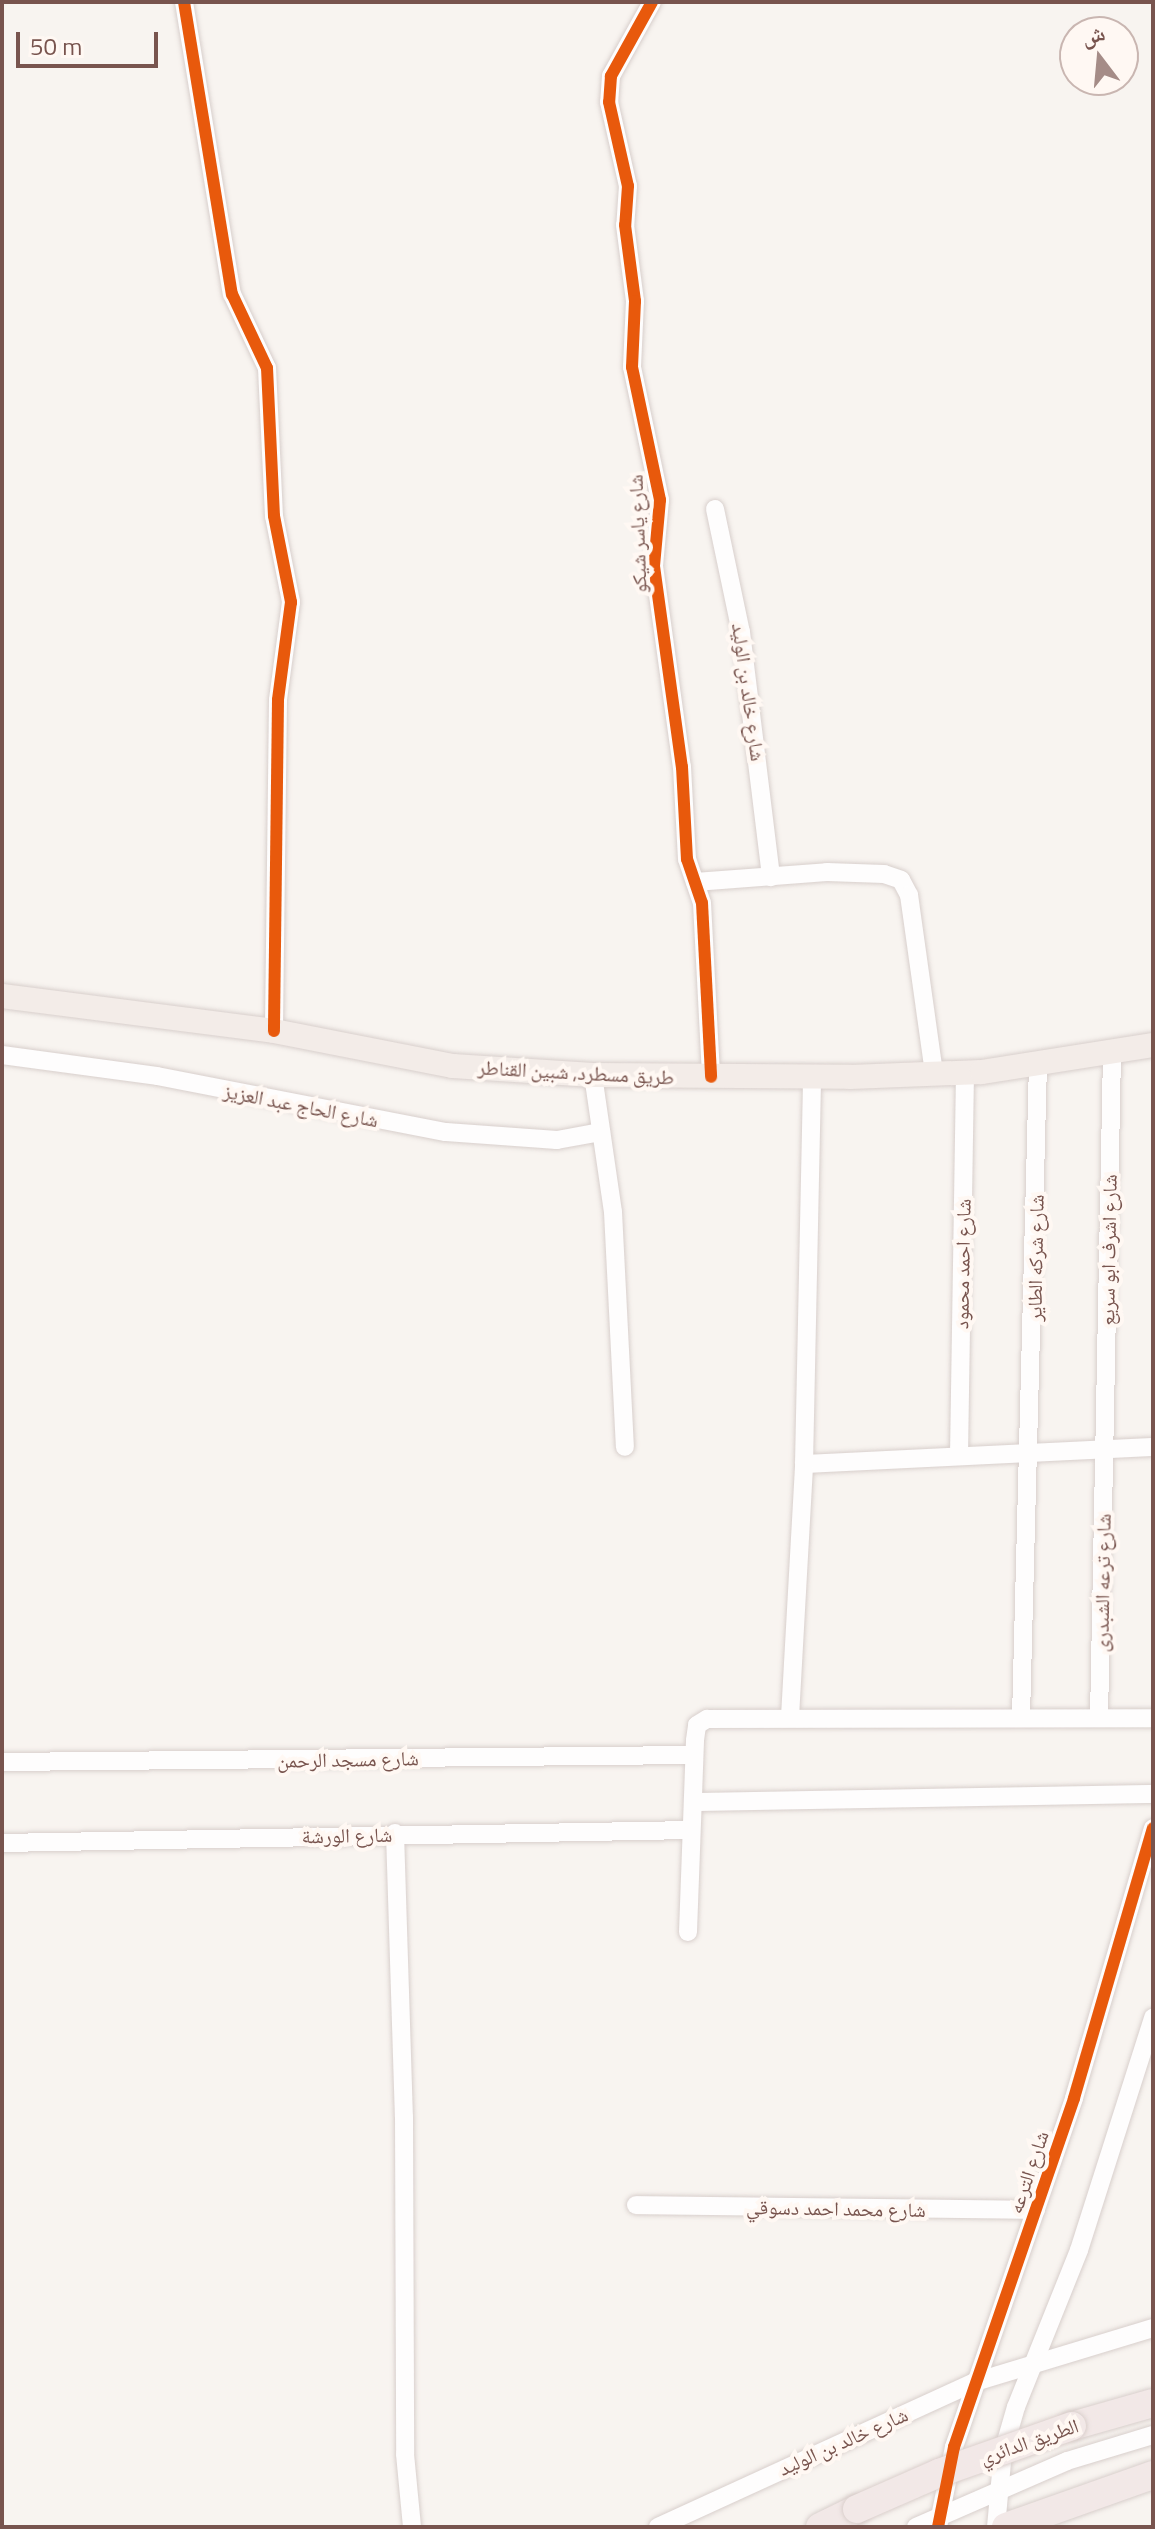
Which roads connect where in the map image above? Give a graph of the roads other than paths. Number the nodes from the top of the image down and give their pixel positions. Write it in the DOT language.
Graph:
graph roads {
  1 [pos="184,2"];
  2 [pos="652,2"];
  3 [pos="715,509"];
  4 [pos="771,877"];
  5 [pos="695,882"];
  6 [pos="2,996"];
  7 [pos="274,1031"];
  8 [pos="1153,1045"];
  9 [pos="1112,1052"];
  10 [pos="2,1055"];
  11 [pos="1038,1064"];
  12 [pos="965,1072"];
  13 [pos="934,1073"];
  14 [pos="711,1077"];
  15 [pos="812,1077"];
  16 [pos="594,1082"];
  17 [pos="600,1126"];
  18 [pos="625,1447"];
  19 [pos="1153,1447"];
  20 [pos="1105,1448"];
  21 [pos="1029,1452"];
  22 [pos="959,1455"];
  23 [pos="804,1464"];
  24 [pos="790,1717"];
  25 [pos="1021,1717"];
  26 [pos="1099,1718"];
  27 [pos="1153,1718"];
  28 [pos="694,1755"];
  29 [pos="2,1762"];
  30 [pos="1153,1794"];
  31 [pos="693,1802"];
  32 [pos="1153,1828"];
  33 [pos="691,1830"];
  34 [pos="395,1833"];
  35 [pos="2,1843"];
  36 [pos="688,1932"];
  37 [pos="1151,2030"];
  38 [pos="636,2205"];
  39 [pos="1036,2210"];
  40 [pos="1153,2328"];
  41 [pos="1032,2362"];
  42 [pos="975,2382"];
  43 [pos="1153,2403"];
  44 [pos="1153,2435"];
  45 [pos="1153,2475"];
  46 [pos="412,2527"];
  47 [pos="658,2527"];
  48 [pos="820,2527"];
  49 [pos="916,2527"];
  50 [pos="938,2527"];
  51 [pos="996,2527"];
  52 [pos="1006,2527"];
  1 -- 7 [label="street"];
  2 -- 5 [label="street, شارع ياسر شيكو"];
  3 -- 4 [label="street, شارع خالد بن الوليد"];
  4 -- 5 [label="street"];
  4 -- 13 [label="street"];
  5 -- 14 [label="street, شارع ياسر شيكو"];
  6 -- 7 [label="main road, طريق مسطرد, شبين القناطر"];
  7 -- 16 [label="main road, طريق مسطرد, شبين القناطر"];
  8 -- 9 [label="main road, طريق مسطرد, شبين القناطر"];
  9 -- 11 [label="main road, طريق مسطرد, شبين القناطر"];
  9 -- 20 [label="street, شارع اشرف ابو سريع"];
  10 -- 17 [label="street, شارع الحاج عبد العزيز"];
  11 -- 12 [label="main road, طريق مسطرد, شبين القناطر"];
  11 -- 21 [label="street, شارع شركه الطاير"];
  12 -- 13 [label="main road, طريق مسطرد, شبين القناطر"];
  12 -- 22 [label="street, شارع احمد محمود"];
  13 -- 15 [label="main road, طريق مسطرد, شبين القناطر"];
  14 -- 15 [label="main road, طريق مسطرد, شبين القناطر"];
  14 -- 16 [label="main road, طريق مسطرد, شبين القناطر"];
  15 -- 23 [label="street"];
  16 -- 17 [label="street"];
  17 -- 18 [label="street"];
  19 -- 20 [label="street"];
  20 -- 21 [label="street"];
  20 -- 26 [label="street, شارع ترعه الشبدرى"];
  21 -- 22 [label="street"];
  21 -- 25 [label="street, شارع شركه الطاير"];
  22 -- 23 [label="street"];
  23 -- 24 [label="street"];
  24 -- 25 [label="street"];
  24 -- 28 [label="street"];
  25 -- 26 [label="street"];
  26 -- 27 [label="street"];
  28 -- 29 [label="street, شارع مسجد الرحمن"];
  28 -- 31 [label="street"];
  30 -- 31 [label="street"];
  31 -- 33 [label="street"];
  32 -- 39 [label="street, شارع الترعه"];
  33 -- 34 [label="street, شارع الورشة"];
  33 -- 36 [label="street"];
  34 -- 35 [label="street, شارع الورشة"];
  34 -- 46 [label="street"];
  37 -- 41 [label="street"];
  38 -- 39 [label="street, شارع محمد احمد دسوقي"];
  39 -- 42 [label="street, شارع الترعه"];
  40 -- 41 [label="street, شارع خالد بن الوليد"];
  41 -- 42 [label="street, شارع خالد بن الوليد"];
  41 -- 51 [label="street"];
  42 -- 47 [label="street, شارع خالد بن الوليد"];
  42 -- 50 [label="street, شارع الترعه"];
  43 -- 48 [label="highway, الطريق الدائري, bridge"];
  44 -- 49 [label="street"];
  45 -- 52 [label="highway"];
}
